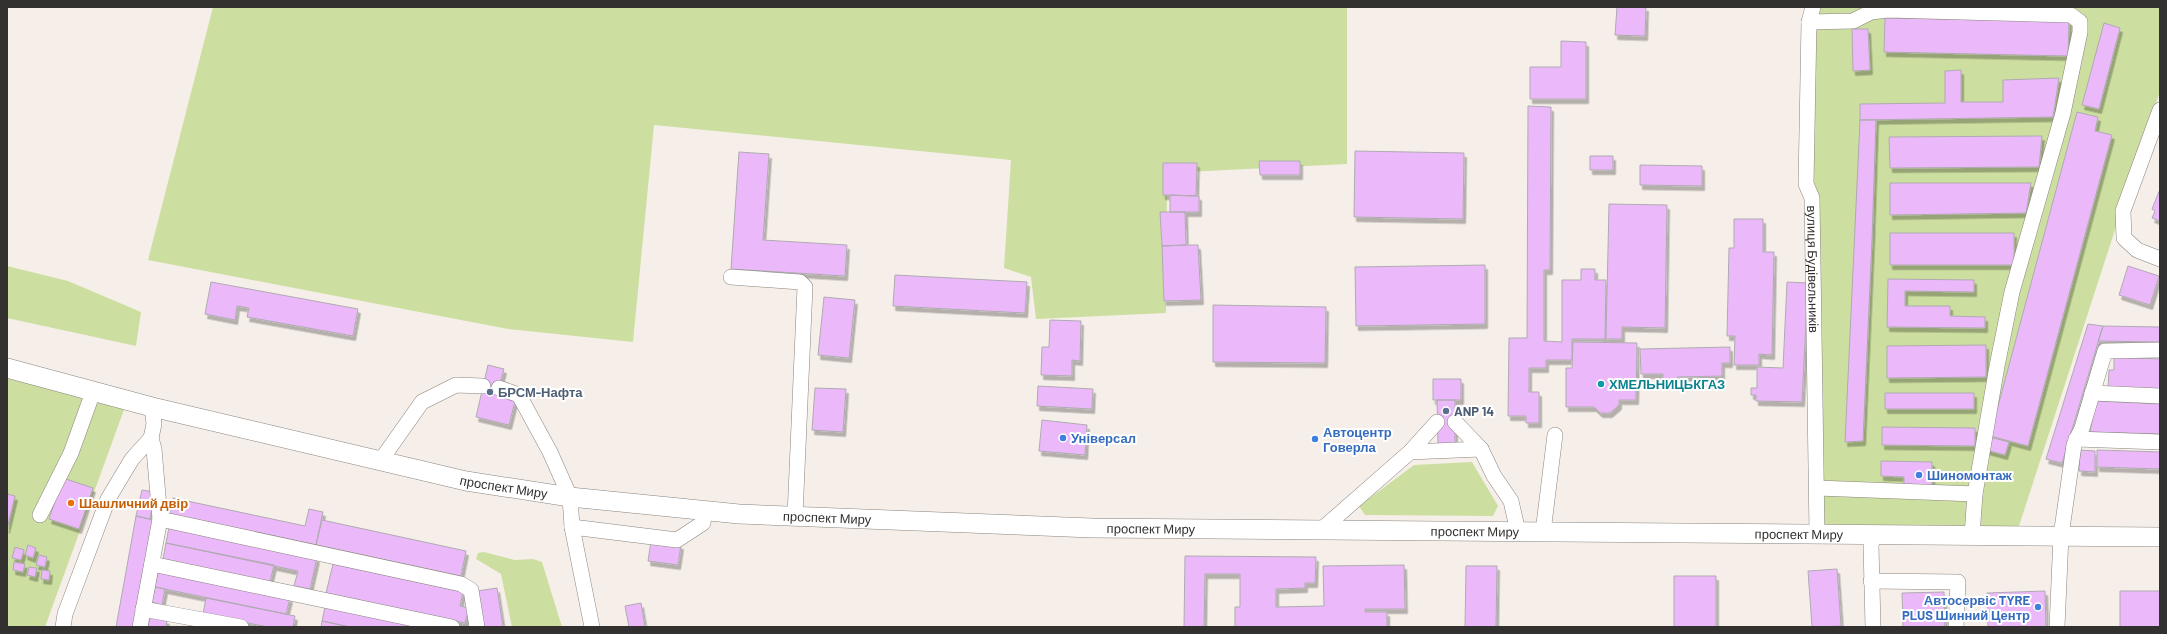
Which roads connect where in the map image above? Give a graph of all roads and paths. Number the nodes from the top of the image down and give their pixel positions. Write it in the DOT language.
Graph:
graph roads {
  1 [pos="1813,7"];
  2 [pos="1809,22"];
  3 [pos="2160,110"];
  4 [pos="2160,259"];
  5 [pos="731,277"];
  6 [pos="2160,350"];
  7 [pos="7,368"];
  8 [pos="483,386"];
  9 [pos="499,388"];
  10 [pos="93,392"];
  11 [pos="2092,394"];
  12 [pos="2160,396"];
  13 [pos="152,407"];
  14 [pos="1437,422"];
  15 [pos="1455,422"];
  16 [pos="1555,435"];
  17 [pos="151,438"];
  18 [pos="2076,439"];
  19 [pos="2160,442"];
  20 [pos="1481,449"];
  21 [pos="1410,452"];
  22 [pos="381,460"];
  23 [pos="1817,488"];
  24 [pos="1975,494"];
  25 [pos="570,496"];
  26 [pos="704,510"];
  27 [pos="40,515"];
  28 [pos="795,516"];
  29 [pos="160,519"];
  30 [pos="572,527"];
  31 [pos="1321,530"];
  32 [pos="1518,532"];
  33 [pos="1543,532"];
  34 [pos="1817,534"];
  35 [pos="1874,535"];
  36 [pos="1972,536"];
  37 [pos="2061,536"];
  38 [pos="2160,537"];
  39 [pos="152,564"];
  40 [pos="1871,582"];
  41 [pos="143,609"];
  42 [pos="63,627"];
  43 [pos="140,627"];
  44 [pos="240,627"];
  45 [pos="452,627"];
  46 [pos="477,627"];
  47 [pos="592,627"];
  48 [pos="1873,627"];
  49 [pos="1956,627"];
  50 [pos="2057,627"];
  1 -- 2 [label="street, вулиця Будівельників"];
  2 -- 23 [label="street, вулиця Будівельників"];
  2 -- 24 [label="street"];
  3 -- 4 [label="street"];
  5 -- 28 [label="street"];
  6 -- 11 [label="street"];
  7 -- 10 [label="main road, проспект Миру"];
  8 -- 22 [label="street"];
  9 -- 25 [label="street"];
  10 -- 13 [label="main road, проспект Миру"];
  10 -- 27 [label="street"];
  11 -- 12 [label="street"];
  11 -- 18 [label="street"];
  13 -- 17 [label="street"];
  13 -- 22 [label="main road, проспект Миру"];
  14 -- 21 [label="street"];
  15 -- 20 [label="street"];
  16 -- 33 [label="street"];
  17 -- 29 [label="street"];
  17 -- 42 [label="street"];
  18 -- 19 [label="street"];
  18 -- 37 [label="street"];
  20 -- 21 [label="street"];
  20 -- 32 [label="street"];
  21 -- 31 [label="street"];
  22 -- 25 [label="main road, проспект Миру"];
  23 -- 24 [label="street"];
  23 -- 34 [label="street, вулиця Будівельників"];
  24 -- 36 [label="street"];
  25 -- 26 [label="main road, проспект Миру"];
  25 -- 30 [label="street"];
  26 -- 28 [label="main road, проспект Миру"];
  26 -- 30 [label="street"];
  28 -- 31 [label="main road, проспект Миру"];
  29 -- 39 [label="street"];
  29 -- 46 [label="street"];
  30 -- 47 [label="street"];
  31 -- 32 [label="main road, проспект Миру"];
  32 -- 33 [label="main road, проспект Миру"];
  33 -- 34 [label="main road, проспект Миру"];
  34 -- 35 [label="main road, проспект Миру"];
  35 -- 36 [label="main road, проспект Миру"];
  35 -- 40 [label="street"];
  36 -- 37 [label="main road, проспект Миру"];
  37 -- 38 [label="main road, проспект Миру"];
  37 -- 50 [label="street"];
  39 -- 41 [label="street"];
  39 -- 45 [label="street"];
  40 -- 48 [label="street"];
  40 -- 49 [label="street"];
  41 -- 43 [label="street"];
  41 -- 44 [label="street"];
}
